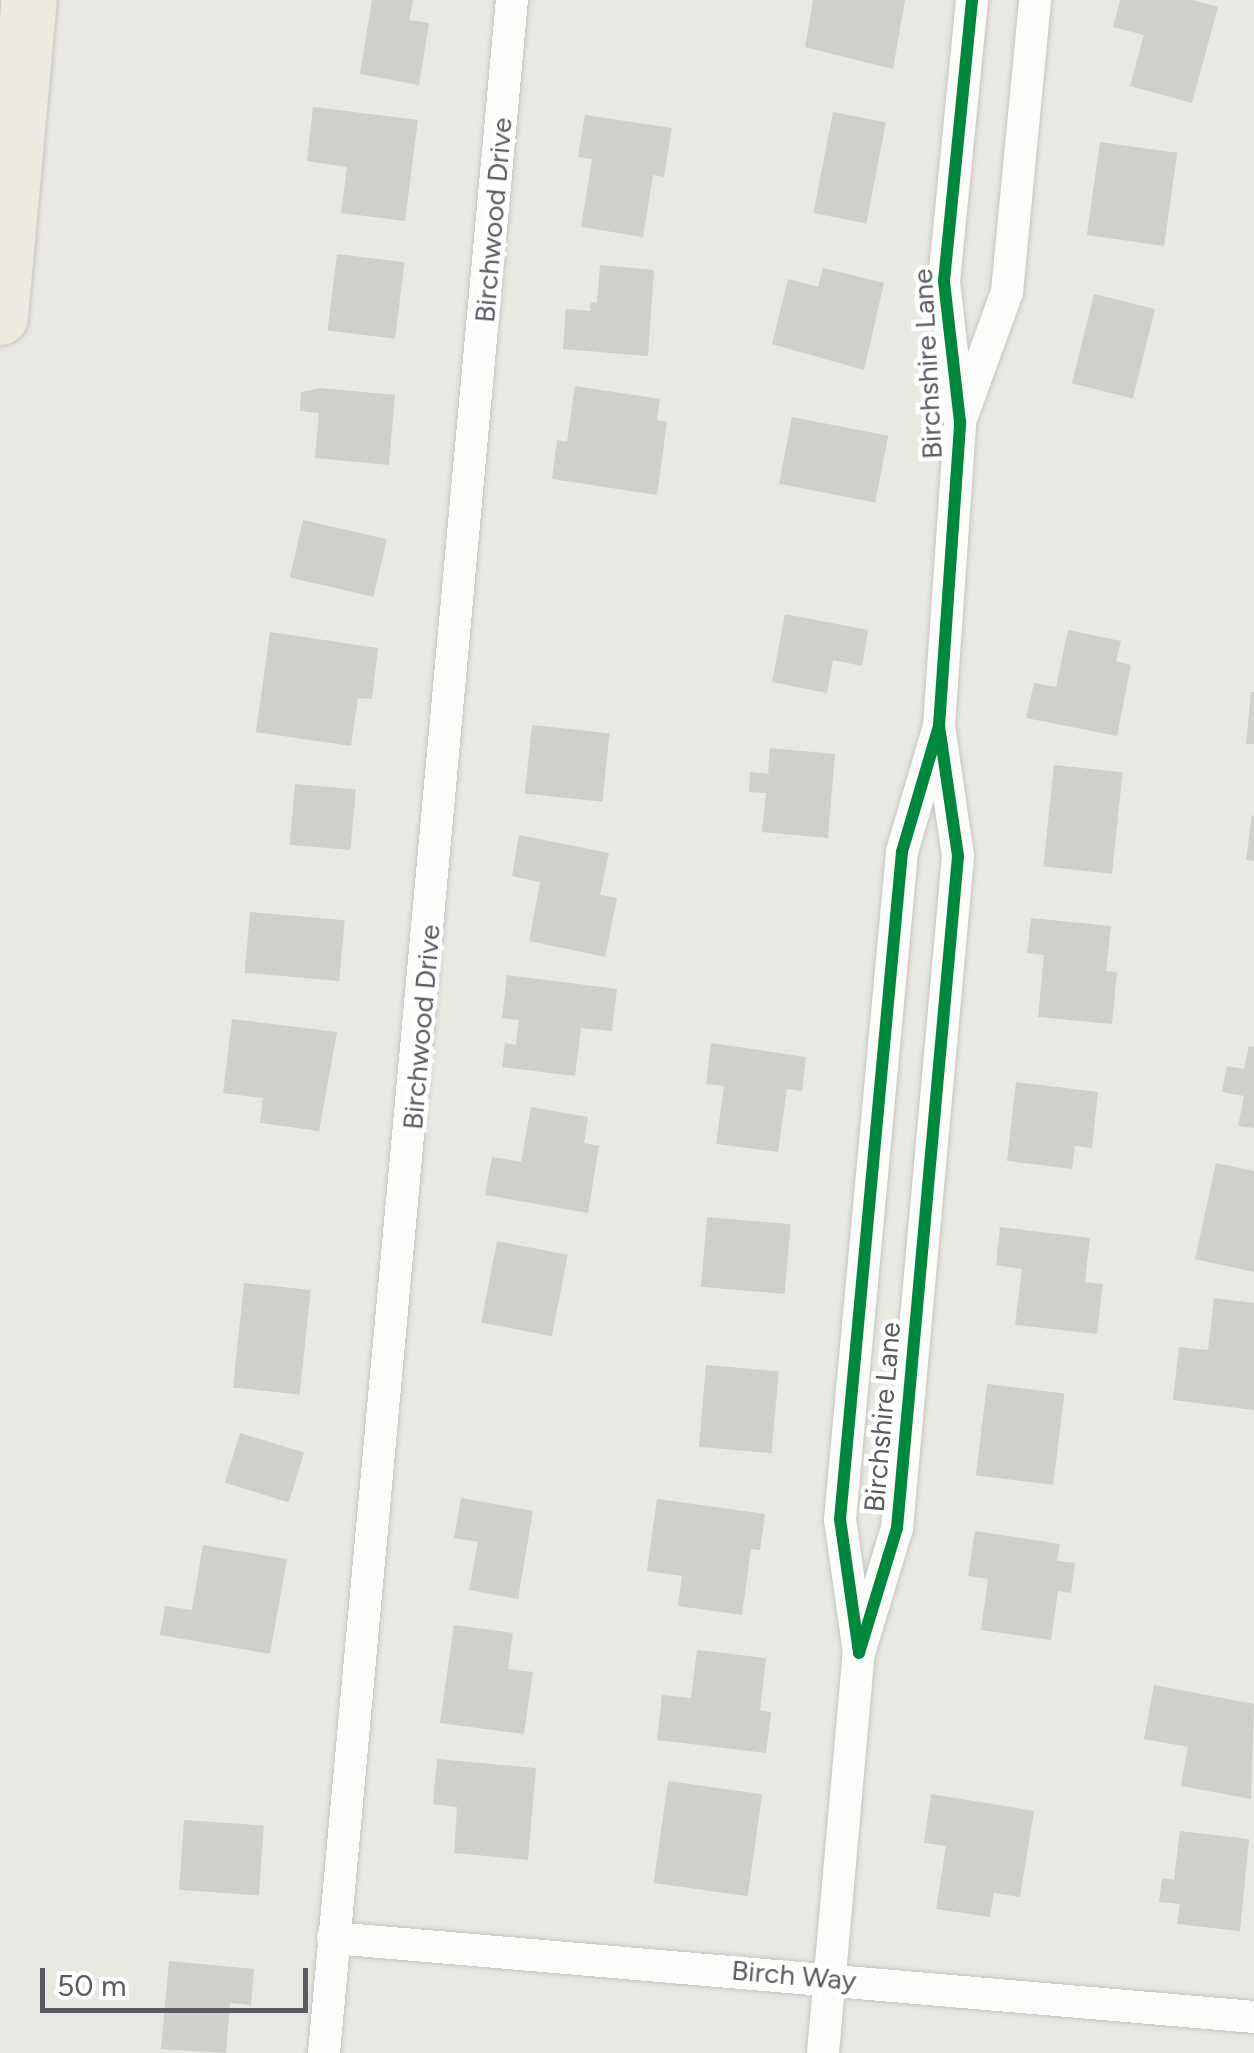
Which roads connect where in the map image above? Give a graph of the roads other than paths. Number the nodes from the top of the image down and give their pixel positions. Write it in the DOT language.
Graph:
graph roads {
  1 [pos="29,0"];
  2 [pos="512,0"];
  3 [pos="972,0"];
  4 [pos="1035,0"];
  5 [pos="0,317"];
  6 [pos="960,422"];
  7 [pos="940,726"];
  8 [pos="859,1653"];
  9 [pos="333,1938"];
  10 [pos="831,1977"];
  11 [pos="1254,2017"];
  12 [pos="324,2053"];
  13 [pos="822,2053"];
  1 -- 5 [label="highway"];
  2 -- 9 [label="street, Birchwood Drive"];
  3 -- 6 [label="street, Birchshire Lane"];
  4 -- 6 [label="street, Birchshire Lane"];
  6 -- 7 [label="street, Birchshire Lane"];
  7 -- 8 [label="street, Birchshire Lane"];
  7 -- 8 [label="street, Birchshire Lane"];
  8 -- 10 [label="street, Birchshire Lane"];
  9 -- 10 [label="street, Birch Way"];
  9 -- 12 [label="street, Birchwood Drive"];
  10 -- 11 [label="street, Birch Way"];
  10 -- 13 [label="street, Birchshire Lane"];
}
